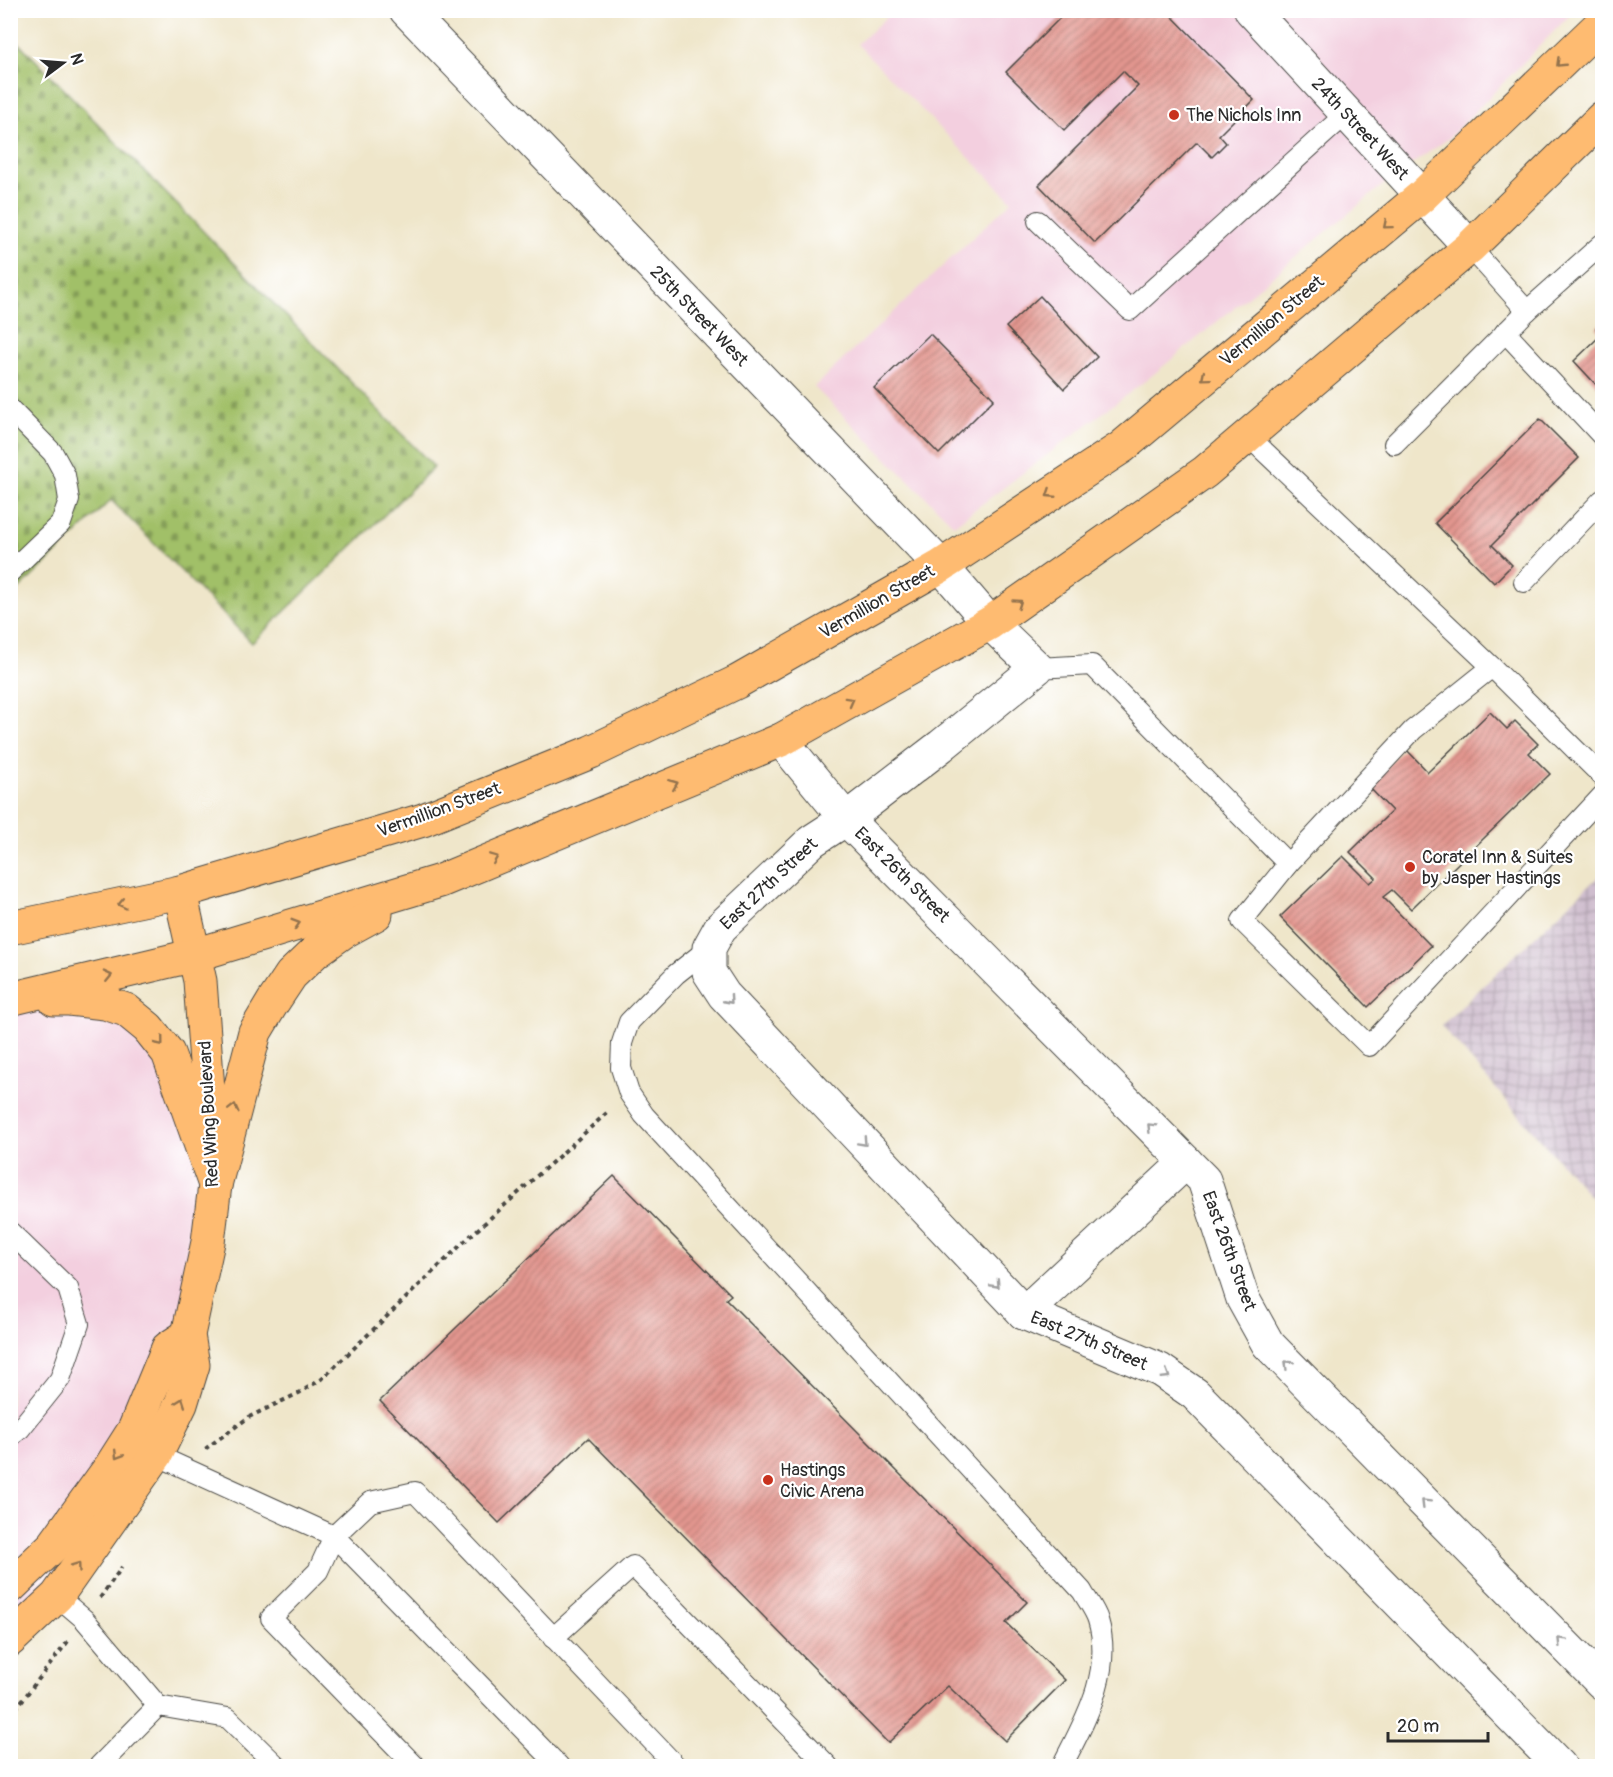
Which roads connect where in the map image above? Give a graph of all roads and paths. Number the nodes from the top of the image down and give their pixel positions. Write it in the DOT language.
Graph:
graph roads {
  1 [pos="406,10"];
  2 [pos="1251,10"];
  3 [pos="1602,23"];
  4 [pos="1346,114"];
  5 [pos="1602,118"];
  6 [pos="1422,196"];
  7 [pos="1038,221"];
  8 [pos="1602,244"];
  9 [pos="1470,246"];
  10 [pos="1527,311"];
  11 [pos="1505,332"];
  12 [pos="10,409"];
  13 [pos="1248,436"];
  14 [pos="1602,436"];
  15 [pos="1394,444"];
  16 [pos="1602,500"];
  17 [pos="940,566"];
  18 [pos="10,572"];
  19 [pos="1524,582"];
  20 [pos="990,622"];
  21 [pos="1492,667"];
  22 [pos="1037,668"];
  23 [pos="781,740"];
  24 [pos="1602,776"];
  25 [pos="1602,796"];
  26 [pos="846,819"];
  27 [pos="1288,864"];
  28 [pos="440,881"];
  29 [pos="180,892"];
  30 [pos="10,928"];
  31 [pos="709,948"];
  32 [pos="195,955"];
  33 [pos="10,1000"];
  34 [pos="629,1093"];
  35 [pos="1186,1162"];
  36 [pos="215,1185"];
  37 [pos="10,1232"];
  38 [pos="1024,1313"];
  39 [pos="188,1335"];
  40 [pos="10,1437"];
  41 [pos="156,1455"];
  42 [pos="187,1469"];
  43 [pos="334,1536"];
  44 [pos="127,1559"];
  45 [pos="12,1583"];
  46 [pos="57,1596"];
  47 [pos="84,1619"];
  48 [pos="553,1638"];
  49 [pos="10,1640"];
  50 [pos="1602,1683"];
  51 [pos="158,1706"];
  52 [pos="10,1716"];
  53 [pos="99,1767"];
  54 [pos="277,1767"];
  55 [pos="415,1767"];
  56 [pos="559,1767"];
  57 [pos="676,1767"];
  58 [pos="828,1767"];
  59 [pos="1062,1767"];
  60 [pos="1560,1767"];
  1 -- 17 [label="street, 25th Street West"];
  2 -- 4 [label="street, 24th Street West"];
  3 -- 6 [label="main road, Vermillion Street, one-way"];
  4 -- 6 [label="street, 24th Street West"];
  4 -- 7 [label="lane"];
  5 -- 9 [label="main road"];
  6 -- 9 [label="street, 24th Street West"];
  6 -- 17 [label="main road, Vermillion Street, one-way"];
  8 -- 10 [label="lane"];
  9 -- 10 [label="lane"];
  9 -- 13 [label="main road"];
  10 -- 11 [label="lane"];
  11 -- 14 [label="lane"];
  11 -- 15 [label="lane"];
  12 -- 18 [label="lane"];
  20 -- 13 [label="main road, one-way"];
  13 -- 21 [label="lane"];
  16 -- 19 [label="lane"];
  17 -- 20 [label="street, 25th Street West"];
  17 -- 29 [label="main road, Vermillion Street"];
  20 -- 22 [label="street, 25th Street West"];
  23 -- 20 [label="main road, one-way"];
  21 -- 24 [label="lane"];
  21 -- 27 [label="lane"];
  22 -- 26 [label="street, East 27th Street"];
  22 -- 27 [label="lane"];
  23 -- 26 [label="street, East 26th Street"];
  28 -- 23 [label="main road, one-way"];
  25 -- 27 [label="lane"];
  26 -- 31 [label="street, East 27th Street"];
  35 -- 26 [label="street, East 26th Street, one-way"];
  32 -- 28 [label="main road, one-way"];
  36 -- 28 [label="main road, one-way"];
  29 -- 30 [label="main road, Vermillion Street, one-way"];
  29 -- 32 [label="main road, Red Wing Boulevard"];
  31 -- 34 [label="lane"];
  31 -- 38 [label="street, East 27th Street, one-way"];
  33 -- 32 [label="main road, one-way"];
  32 -- 36 [label="main road, Red Wing Boulevard"];
  33 -- 36 [label="main road, one-way"];
  34 -- 42 [label="path"];
  34 -- 59 [label="lane"];
  35 -- 38 [label="street"];
  50 -- 35 [label="street, East 26th Street, one-way"];
  36 -- 39 [label="main road, Red Wing Boulevard"];
  37 -- 40 [label="lane"];
  38 -- 60 [label="street, East 27th Street, one-way"];
  41 -- 39 [label="main road, Red Wing Boulevard, one-way"];
  39 -- 45 [label="main road, one-way"];
  41 -- 42 [label="lane"];
  46 -- 41 [label="main road, Red Wing Boulevard, one-way"];
  42 -- 43 [label="lane"];
  43 -- 48 [label="lane"];
  43 -- 55 [label="lane"];
  43 -- 56 [label="lane"];
  44 -- 47 [label="path"];
  46 -- 47 [label="lane"];
  46 -- 49 [label="main road, Red Wing Boulevard"];
  47 -- 51 [label="lane"];
  47 -- 52 [label="path"];
  48 -- 57 [label="lane"];
  48 -- 58 [label="lane"];
  51 -- 53 [label="lane"];
  51 -- 54 [label="lane"];
}
